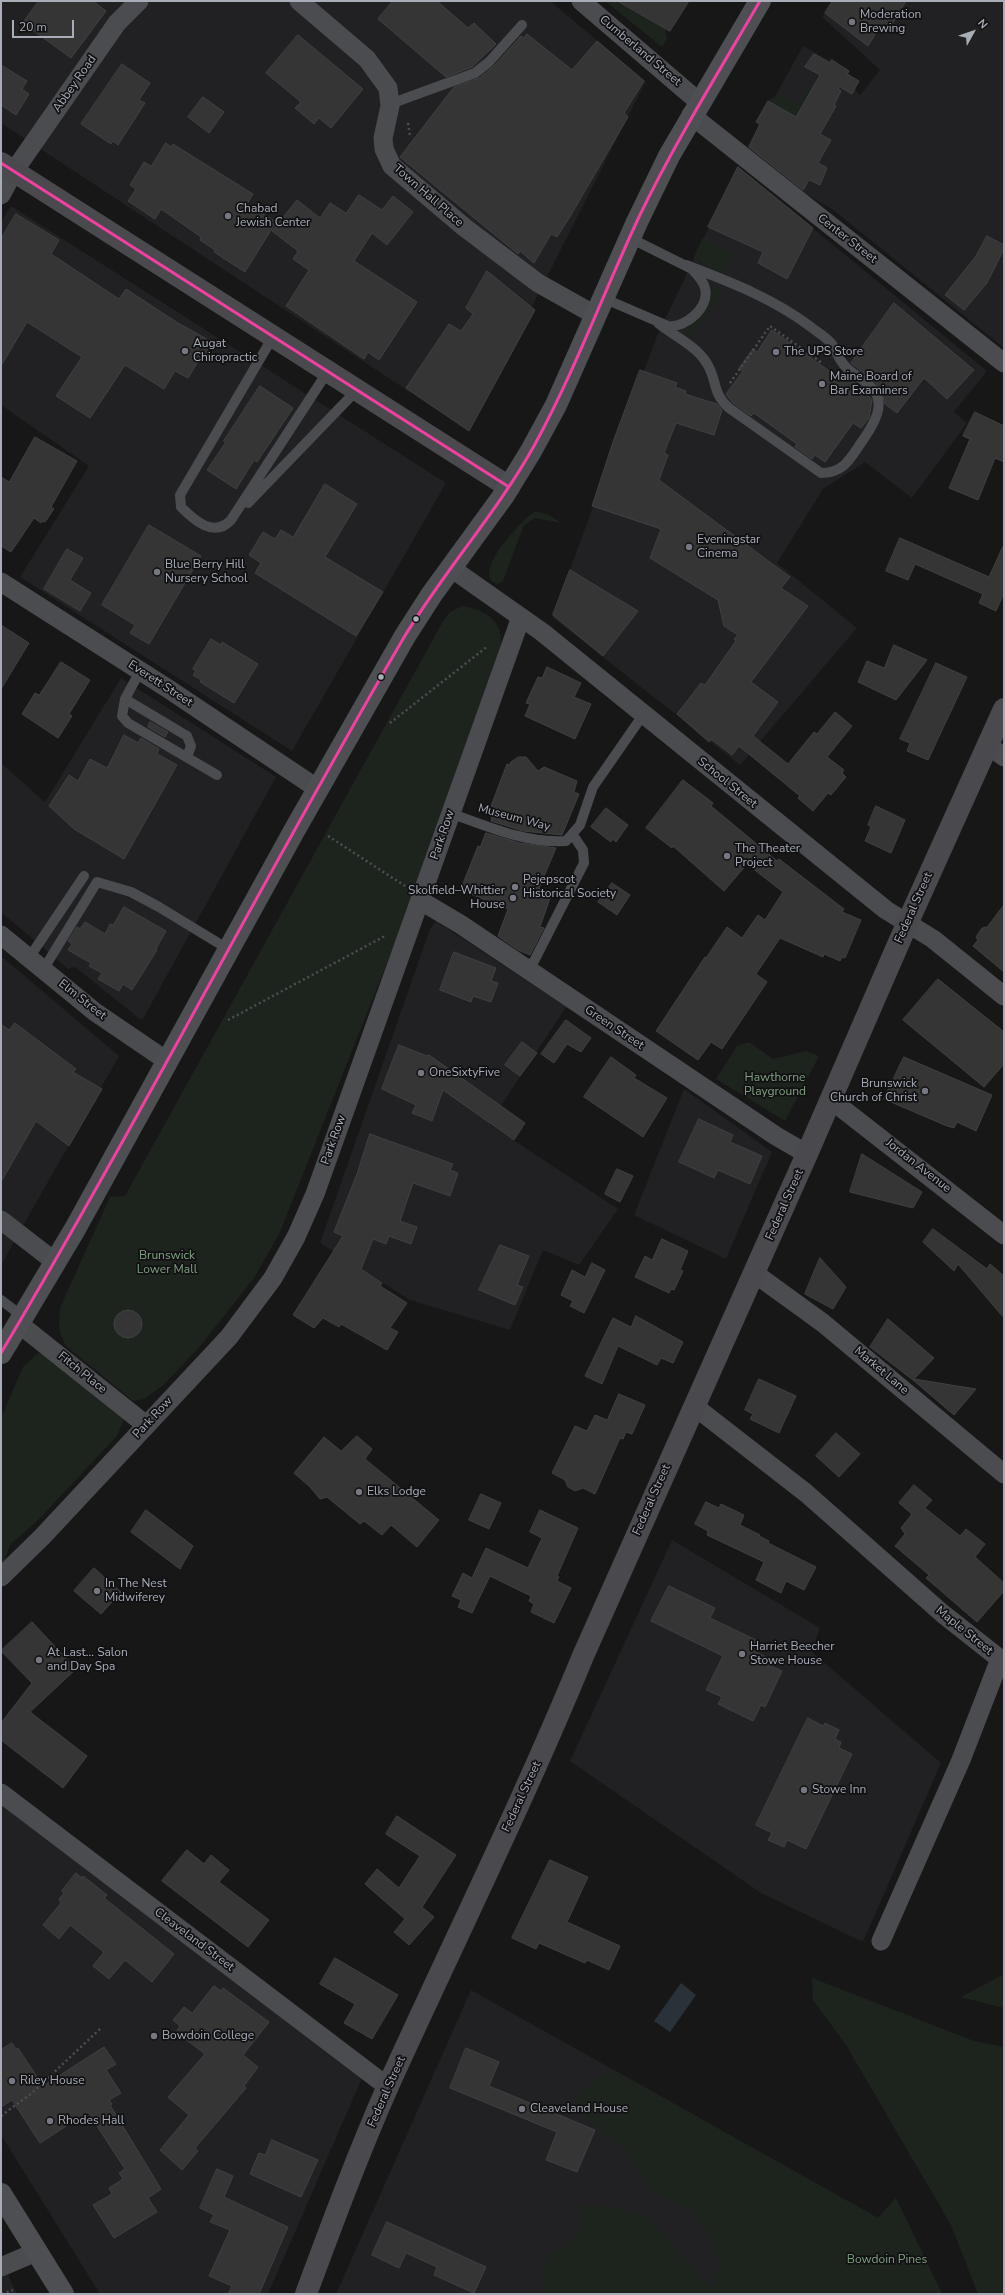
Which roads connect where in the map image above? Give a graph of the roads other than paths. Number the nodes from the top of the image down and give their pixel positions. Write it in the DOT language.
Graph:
graph roads {
  1 [pos="139,1"];
  2 [pos="299,1"];
  3 [pos="581,1"];
  4 [pos="760,1"];
  5 [pos="522,24"];
  6 [pos="390,104"];
  7 [pos="695,108"];
  8 [pos="8,167"];
  9 [pos="1,195"];
  10 [pos="630,238"];
  11 [pos="686,265"];
  12 [pos="599,307"];
  13 [pos="658,323"];
  14 [pos="274,335"];
  15 [pos="1004,362"];
  16 [pos="328,371"];
  17 [pos="357,390"];
  18 [pos="509,487"];
  19 [pos="231,520"];
  20 [pos="451,568"];
  21 [pos="1,582"];
  22 [pos="521,617"];
  23 [pos="140,671"];
  24 [pos="125,699"];
  25 [pos="1004,709"];
  26 [pos="643,715"];
  27 [pos="996,751"];
  28 [pos="187,757"];
  29 [pos="217,775"];
  30 [pos="318,789"];
  31 [pos="450,813"];
  32 [pos="572,835"];
  33 [pos="84,876"];
  34 [pos="421,901"];
  35 [pos="907,924"];
  36 [pos="1,935"];
  37 [pos="228,949"];
  38 [pos="36,964"];
  39 [pos="529,971"];
  40 [pos="1004,996"];
  41 [pos="172,1051"];
  42 [pos="830,1099"];
  43 [pos="807,1154"];
  44 [pos="1,1220"];
  45 [pos="1004,1235"];
  46 [pos="54,1261"];
  47 [pos="754,1273"];
  48 [pos="1,1300"];
  49 [pos="20,1319"];
  50 [pos="1,1353"];
  51 [pos="694,1406"];
  52 [pos="146,1425"];
  53 [pos="1004,1474"];
  54 [pos="1,1577"];
  55 [pos="1002,1654"];
  56 [pos="1,1793"];
  57 [pos="882,1941"];
  58 [pos="388,2087"];
  59 [pos="1,2194"];
  60 [pos="36,2252"];
  61 [pos="1,2266"];
  62 [pos="63,2294"];
  63 [pos="306,2294"];
  1 -- 8 [label="street, Abbey Road"];
  2 -- 6 [label="street, Town Hall Place"];
  3 -- 7 [label="street, Cumberland Street"];
  4 -- 7 [label="main road"];
  5 -- 6 [label="lane"];
  6 -- 12 [label="street, Town Hall Place"];
  7 -- 10 [label="main road"];
  7 -- 15 [label="street, Center Street"];
  8 -- 9 [label="street, Abbey Road"];
  8 -- 14 [label="street"];
  10 -- 11 [label="lane"];
  10 -- 12 [label="main road"];
  11 -- 13 [label="lane"];
  11 -- 13 [label="lane"];
  12 -- 13 [label="lane"];
  12 -- 18 [label="main road"];
  14 -- 16 [label="street"];
  14 -- 19 [label="lane"];
  16 -- 17 [label="street"];
  16 -- 19 [label="lane"];
  17 -- 18 [label="street"];
  17 -- 19 [label="lane"];
  18 -- 20 [label="main road"];
  20 -- 22 [label="street, School Street"];
  20 -- 30 [label="main road"];
  21 -- 23 [label="street, Everett Street"];
  22 -- 26 [label="street, School Street"];
  22 -- 31 [label="street, Park Row"];
  23 -- 24 [label="lane"];
  23 -- 30 [label="street, Everett Street"];
  24 -- 28 [label="lane"];
  24 -- 28 [label="lane"];
  25 -- 27 [label="street, Federal Street"];
  26 -- 32 [label="lane"];
  26 -- 35 [label="street, School Street"];
  27 -- 35 [label="street, Federal Street"];
  28 -- 29 [label="lane"];
  30 -- 37 [label="main road"];
  31 -- 32 [label="lane, Museum Way"];
  31 -- 34 [label="street, Park Row"];
  32 -- 39 [label="lane"];
  33 -- 38 [label="lane"];
  34 -- 39 [label="street, Green Street"];
  34 -- 52 [label="street, Park Row"];
  35 -- 40 [label="street, School Street"];
  35 -- 42 [label="street, Federal Street"];
  36 -- 38 [label="street, Elm Street"];
  37 -- 38 [label="lane"];
  37 -- 41 [label="main road"];
  38 -- 41 [label="street, Elm Street"];
  39 -- 43 [label="street, Green Street"];
  41 -- 46 [label="main road"];
  42 -- 43 [label="street, Federal Street"];
  42 -- 45 [label="street, Jordan Avenue"];
  43 -- 47 [label="street, Federal Street"];
  44 -- 46 [label="street"];
  46 -- 49 [label="main road"];
  47 -- 51 [label="street, Federal Street"];
  47 -- 53 [label="street, Market Lane"];
  48 -- 49 [label="lane"];
  49 -- 50 [label="main road"];
  49 -- 52 [label="street, Fitch Place"];
  51 -- 55 [label="street, Maple Street"];
  51 -- 58 [label="street, Federal Street"];
  52 -- 54 [label="street, Park Row"];
  55 -- 57 [label="street, Maple Street"];
  56 -- 58 [label="street, Cleaveland Street"];
  58 -- 63 [label="street, Federal Street"];
  59 -- 60 [label="main road"];
  60 -- 61 [label="street"];
  60 -- 62 [label="main road"];
}
